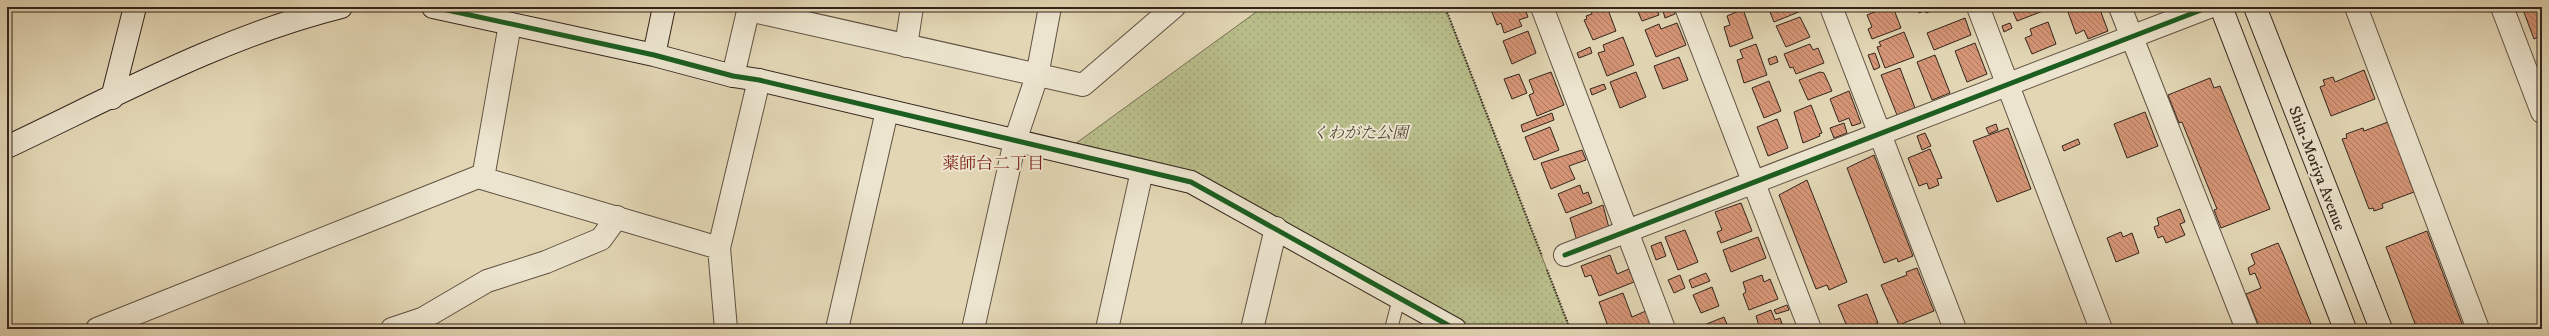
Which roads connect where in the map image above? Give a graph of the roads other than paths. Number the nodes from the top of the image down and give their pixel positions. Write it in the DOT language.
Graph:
graph roads {
  1 [pos="135,7"];
  2 [pos="340,7"];
  3 [pos="433,7"];
  4 [pos="664,7"];
  5 [pos="912,7"];
  6 [pos="1050,7"];
  7 [pos="1174,7"];
  8 [pos="1542,7"];
  9 [pos="1686,7"];
  10 [pos="1831,7"];
  11 [pos="1978,7"];
  12 [pos="2120,7"];
  13 [pos="2209,7"];
  14 [pos="2221,7"];
  15 [pos="2255,7"];
  16 [pos="2356,7"];
  17 [pos="2502,7"];
  18 [pos="749,8"];
  19 [pos="510,24"];
  20 [pos="2131,36"];
  21 [pos="906,46"];
  22 [pos="654,55"];
  23 [pos="733,76"];
  24 [pos="1037,76"];
  25 [pos="759,80"];
  26 [pos="2008,84"];
  27 [pos="112,98"];
  28 [pos="887,110"];
  29 [pos="2542,112"];
  30 [pos="1880,134"];
  31 [pos="1015,141"];
  32 [pos="7,147"];
  33 [pos="1142,171"];
  34 [pos="483,178"];
  35 [pos="1753,182"];
  36 [pos="617,217"];
  37 [pos="1276,228"];
  38 [pos="1626,231"];
  39 [pos="719,248"];
  40 [pos="1565,255"];
  41 [pos="1399,298"];
  42 [pos="97,329"];
  43 [pos="392,329"];
  44 [pos="726,329"];
  45 [pos="837,329"];
  46 [pos="973,329"];
  47 [pos="1107,329"];
  48 [pos="1252,329"];
  49 [pos="1391,329"];
  50 [pos="1454,329"];
  51 [pos="1664,329"];
  52 [pos="1810,329"];
  53 [pos="1955,329"];
  54 [pos="2101,329"];
  55 [pos="2247,329"];
  56 [pos="2345,329"];
  57 [pos="2381,329"];
  58 [pos="2478,329"];
  1 -- 27 [label="street"];
  2 -- 27 [label="street"];
  3 -- 19 [label="street"];
  4 -- 22 [label="street"];
  5 -- 21 [label="street"];
  6 -- 24 [label="street"];
  7 -- 24 [label="street"];
  8 -- 38 [label="street"];
  9 -- 35 [label="street"];
  10 -- 30 [label="street"];
  11 -- 26 [label="street"];
  12 -- 20 [label="street"];
  13 -- 20 [label="street"];
  14 -- 56 [label="street, Shin-Moriya Avenue"];
  15 -- 57 [label="street, Shin-Moriya Avenue"];
  16 -- 58 [label="street"];
  17 -- 29 [label="street"];
  18 -- 21 [label="street"];
  18 -- 23 [label="street"];
  19 -- 22 [label="street"];
  19 -- 34 [label="street"];
  20 -- 26 [label="street"];
  20 -- 55 [label="street"];
  21 -- 24 [label="street"];
  22 -- 23 [label="street"];
  23 -- 25 [label="street"];
  24 -- 31 [label="street"];
  25 -- 28 [label="street"];
  25 -- 39 [label="street"];
  26 -- 30 [label="street"];
  26 -- 54 [label="street"];
  27 -- 32 [label="street"];
  28 -- 31 [label="street"];
  28 -- 45 [label="street"];
  30 -- 35 [label="street"];
  30 -- 53 [label="street"];
  31 -- 33 [label="street"];
  31 -- 46 [label="street"];
  33 -- 37 [label="street"];
  33 -- 47 [label="street"];
  34 -- 36 [label="street"];
  34 -- 42 [label="street"];
  35 -- 38 [label="street"];
  35 -- 52 [label="street"];
  36 -- 39 [label="street"];
  36 -- 43 [label="street"];
  37 -- 41 [label="street"];
  37 -- 48 [label="street"];
  38 -- 40 [label="street"];
  38 -- 51 [label="street"];
  39 -- 44 [label="street"];
  41 -- 49 [label="lane"];
  41 -- 50 [label="street"];
}
